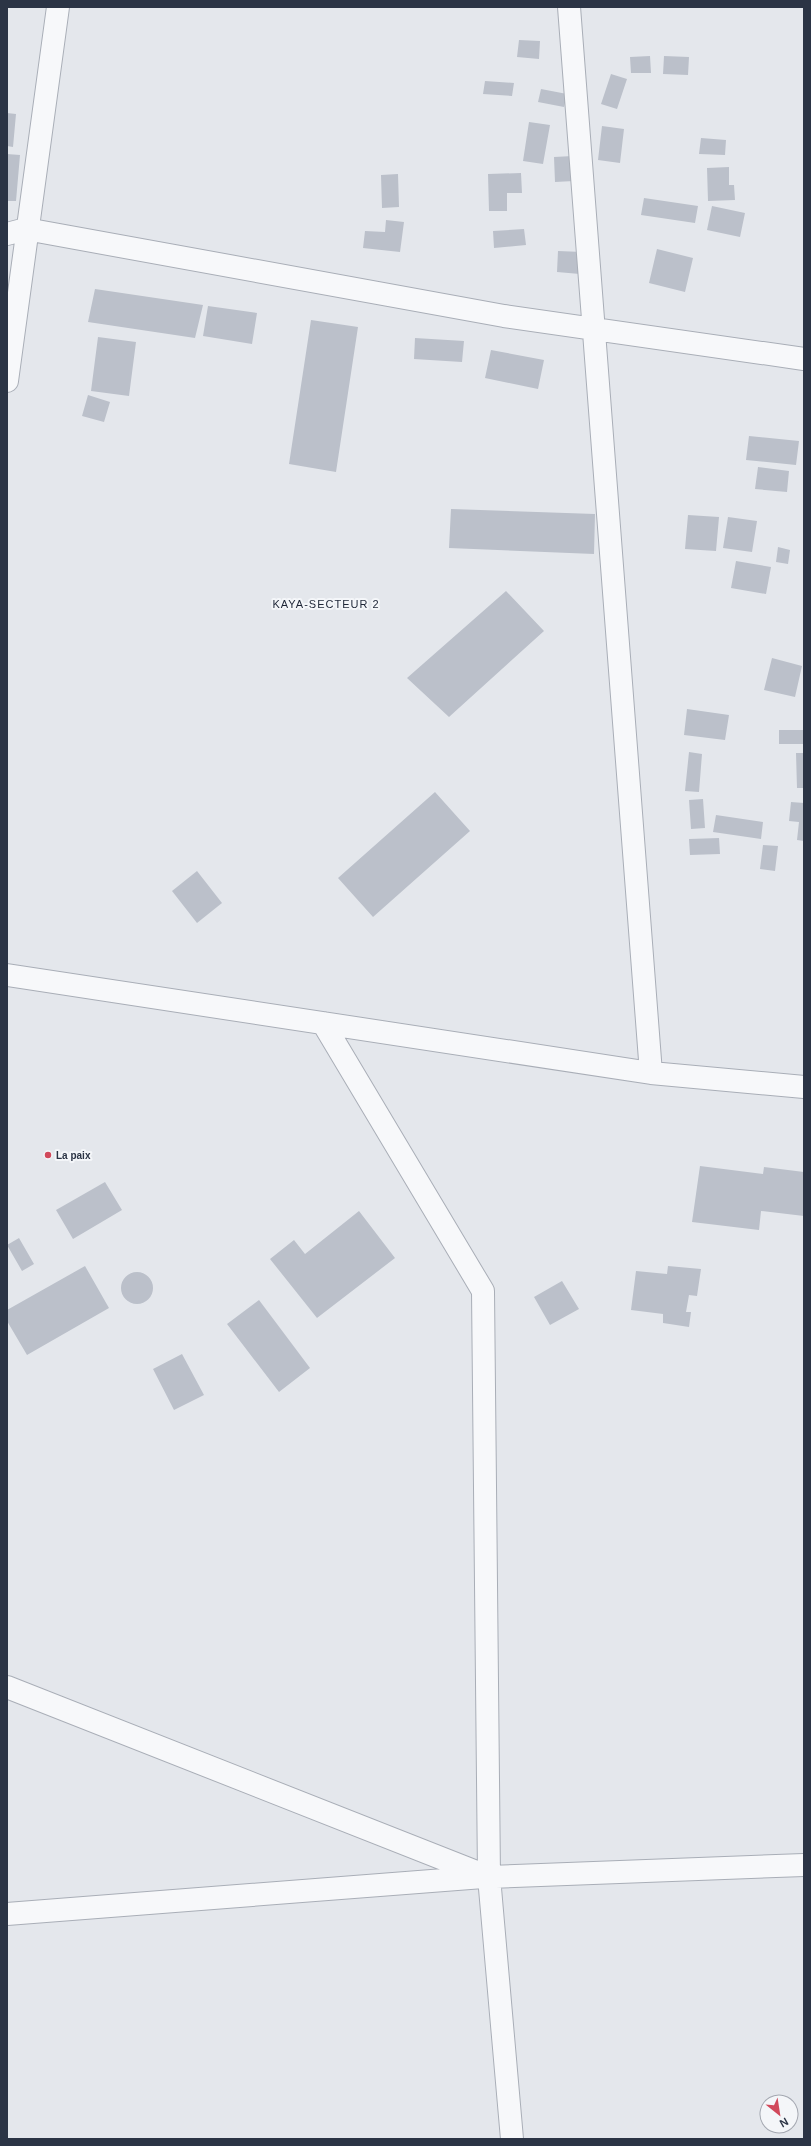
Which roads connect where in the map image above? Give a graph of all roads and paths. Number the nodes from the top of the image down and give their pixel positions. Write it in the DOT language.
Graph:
graph roads {
  1 [pos="58,7"];
  2 [pos="569,7"];
  3 [pos="17,232"];
  4 [pos="7,246"];
  5 [pos="594,329"];
  6 [pos="804,360"];
  7 [pos="7,381"];
  8 [pos="7,975"];
  9 [pos="323,1023"];
  10 [pos="651,1073"];
  11 [pos="804,1088"];
  12 [pos="7,1687"];
  13 [pos="804,1865"];
  14 [pos="489,1877"];
  15 [pos="7,1914"];
  16 [pos="512,2139"];
  1 -- 3 [label="street"];
  2 -- 5 [label="street"];
  3 -- 4 [label="street"];
  3 -- 5 [label="street"];
  3 -- 7 [label="street"];
  5 -- 6 [label="street"];
  5 -- 10 [label="street"];
  8 -- 9 [label="street"];
  9 -- 10 [label="street"];
  9 -- 14 [label="street"];
  10 -- 11 [label="street"];
  12 -- 14 [label="street"];
  13 -- 14 [label="street"];
  14 -- 15 [label="street"];
  14 -- 16 [label="street"];
}
